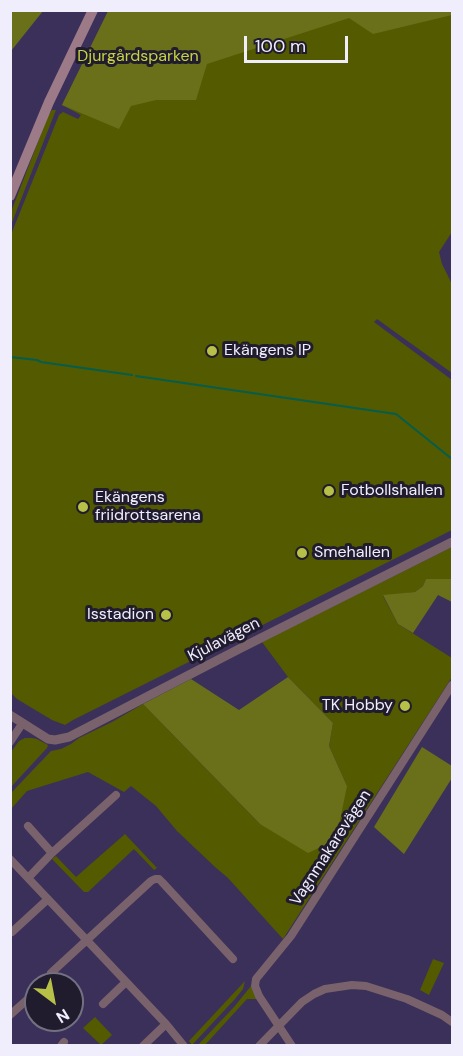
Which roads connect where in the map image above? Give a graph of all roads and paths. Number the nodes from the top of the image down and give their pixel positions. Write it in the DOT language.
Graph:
graph roads {
  1 [pos="93,10"];
  2 [pos="10,196"];
  3 [pos="453,542"];
  4 [pos="453,685"];
  5 [pos="10,716"];
  6 [pos="22,724"];
  7 [pos="10,742"];
  8 [pos="116,795"];
  9 [pos="28,826"];
  10 [pos="52,853"];
  11 [pos="10,859"];
  12 [pos="29,877"];
  13 [pos="48,899"];
  14 [pos="12,932"];
  15 [pos="87,940"];
  16 [pos="233,959"];
  17 [pos="52,972"];
  18 [pos="126,982"];
  19 [pos="24,1002"];
  20 [pos="103,1004"];
  21 [pos="10,1015"];
  22 [pos="453,1022"];
  23 [pos="166,1024"];
  24 [pos="279,1024"];
  25 [pos="143,1046"];
  26 [pos="184,1046"];
  27 [pos="259,1046"];
  28 [pos="292,1046"];
  1 -- 2 [label="main road"];
  3 -- 6 [label="street, Kjulavägen"];
  4 -- 24 [label="street, Vagnmakarevägen"];
  5 -- 6 [label="street, Kjulavägen"];
  6 -- 7 [label="street"];
  8 -- 10 [label="street"];
  9 -- 10 [label="street"];
  10 -- 12 [label="street"];
  11 -- 12 [label="street"];
  12 -- 13 [label="street"];
  13 -- 14 [label="street"];
  13 -- 15 [label="street"];
  15 -- 16 [label="street"];
  15 -- 17 [label="street"];
  15 -- 18 [label="street"];
  18 -- 20 [label="street"];
  18 -- 23 [label="street"];
  19 -- 21 [label="street"];
  22 -- 24 [label="street"];
  23 -- 25 [label="street"];
  23 -- 26 [label="street"];
  24 -- 27 [label="street"];
  24 -- 28 [label="street, Vagnmakarevägen"];
}
